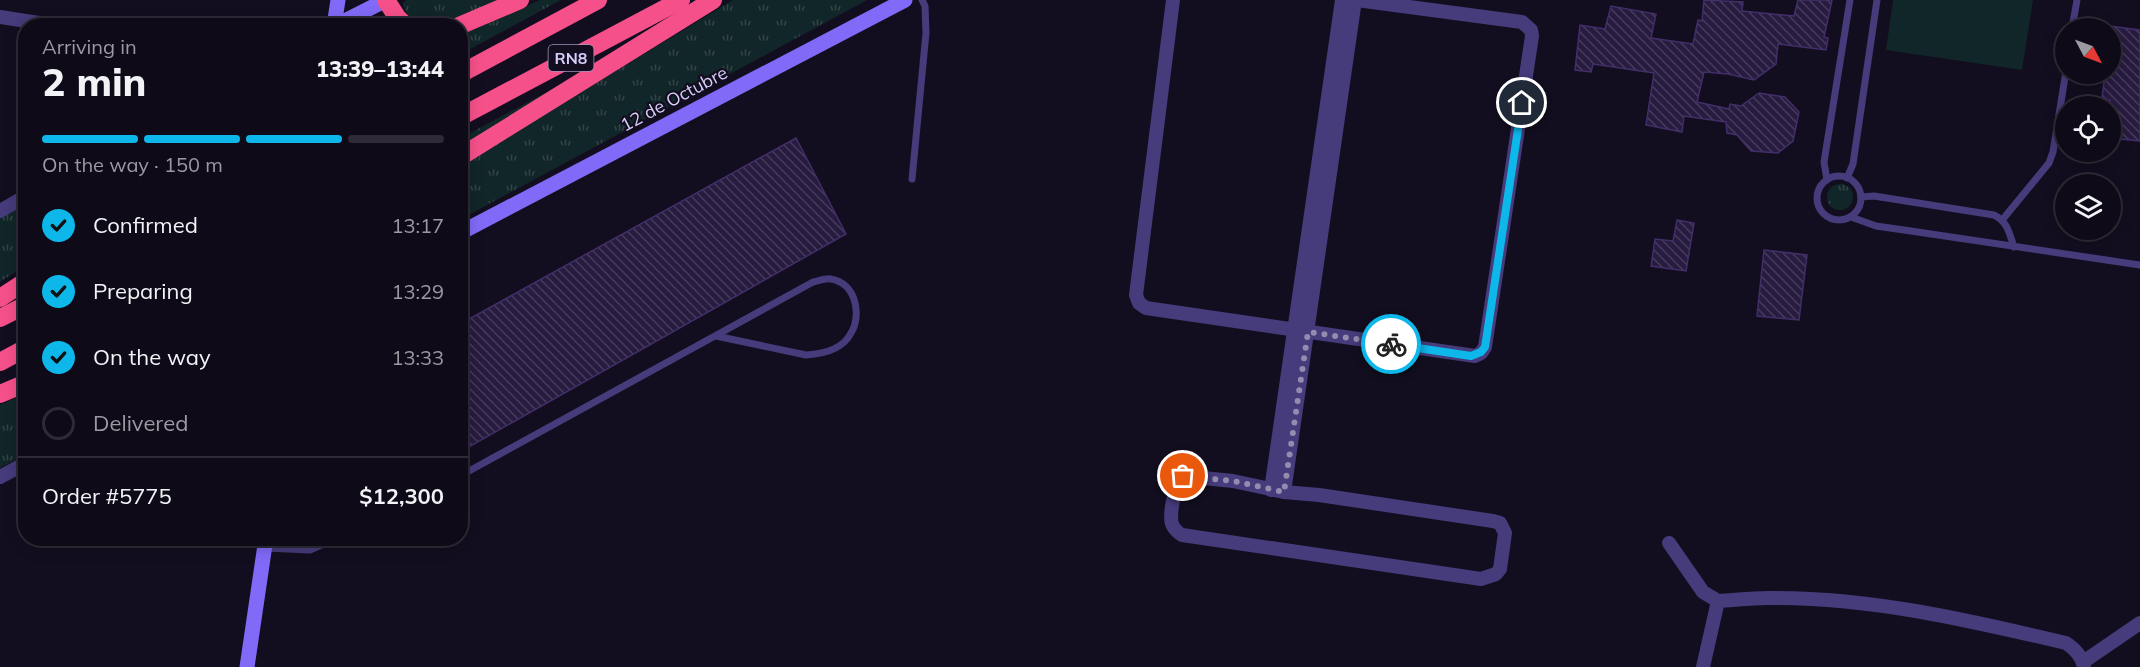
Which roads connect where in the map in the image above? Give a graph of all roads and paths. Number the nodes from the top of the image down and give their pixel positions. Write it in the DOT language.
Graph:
graph roads {
  1 [pos="338,0"];
  2 [pos="386,0"];
  3 [pos="520,0"];
  4 [pos="598,0"];
  5 [pos="681,0"];
  6 [pos="713,0"];
  7 [pos="905,0"];
  8 [pos="922,0"];
  9 [pos="1173,0"];
  10 [pos="1342,0"];
  11 [pos="1356,0"];
  12 [pos="1850,0"];
  13 [pos="1877,0"];
  14 [pos="2077,0"];
  15 [pos="0,17"];
  16 [pos="336,18"];
  17 [pos="351,18"];
  18 [pos="398,18"];
  19 [pos="2074,18"];
  20 [pos="18,20"];
  21 [pos="468,22"];
  22 [pos="468,70"];
  23 [pos="2064,84"];
  24 [pos="468,113"];
  25 [pos="468,152"];
  26 [pos="1847,178"];
  27 [pos="912,179"];
  28 [pos="1827,180"];
  29 [pos="1861,197"];
  30 [pos="18,200"];
  31 [pos="0,210"];
  32 [pos="1851,217"];
  33 [pos="2002,219"];
  34 [pos="468,229"];
  35 [pos="2014,247"];
  36 [pos="2140,265"];
  37 [pos="18,286"];
  38 [pos="0,298"];
  39 [pos="18,308"];
  40 [pos="0,318"];
  41 [pos="1301,331"];
  42 [pos="716,336"];
  43 [pos="18,352"];
  44 [pos="0,362"];
  45 [pos="18,386"];
  46 [pos="0,394"];
  47 [pos="18,467"];
  48 [pos="468,472"];
  49 [pos="0,477"];
  50 [pos="1278,491"];
  51 [pos="1669,543"];
  52 [pos="266,546"];
  53 [pos="285,546"];
  54 [pos="319,546"];
  55 [pos="1718,601"];
  56 [pos="2140,623"];
  57 [pos="2083,665"];
  58 [pos="1708,666"];
  59 [pos="247,667"];
  1 -- 16 [label="street"];
  2 -- 17 [label="street"];
  2 -- 18 [label="highway"];
  3 -- 21 [label="highway"];
  4 -- 22 [label="highway, RN8"];
  5 -- 24 [label="highway, RN8"];
  6 -- 25 [label="highway"];
  7 -- 34 [label="street, 12 de Octubre"];
  8 -- 27 [label="lane"];
  9 -- 41 [label="street"];
  10 -- 41 [label="street"];
  11 -- 41 [label="street"];
  11 -- 41 [label="street"];
  12 -- 28 [label="lane"];
  13 -- 26 [label="lane"];
  14 -- 19 [label="lane"];
  15 -- 20 [label="street"];
  23 -- 33 [label="lane"];
  26 -- 28 [label="lane"];
  26 -- 29 [label="lane"];
  28 -- 32 [label="lane"];
  29 -- 32 [label="lane"];
  29 -- 33 [label="lane"];
  30 -- 31 [label="street"];
  32 -- 35 [label="lane"];
  33 -- 35 [label="lane"];
  35 -- 36 [label="lane"];
  37 -- 38 [label="highway"];
  39 -- 40 [label="highway"];
  41 -- 50 [label="street"];
  42 -- 42 [label="lane"];
  42 -- 48 [label="lane"];
  43 -- 44 [label="highway"];
  45 -- 46 [label="highway"];
  47 -- 49 [label="street"];
  50 -- 50 [label="street"];
  51 -- 55 [label="street"];
  52 -- 59 [label="street"];
  53 -- 54 [label="lane"];
  55 -- 57 [label="street"];
  55 -- 58 [label="street"];
  56 -- 57 [label="street"];
}
